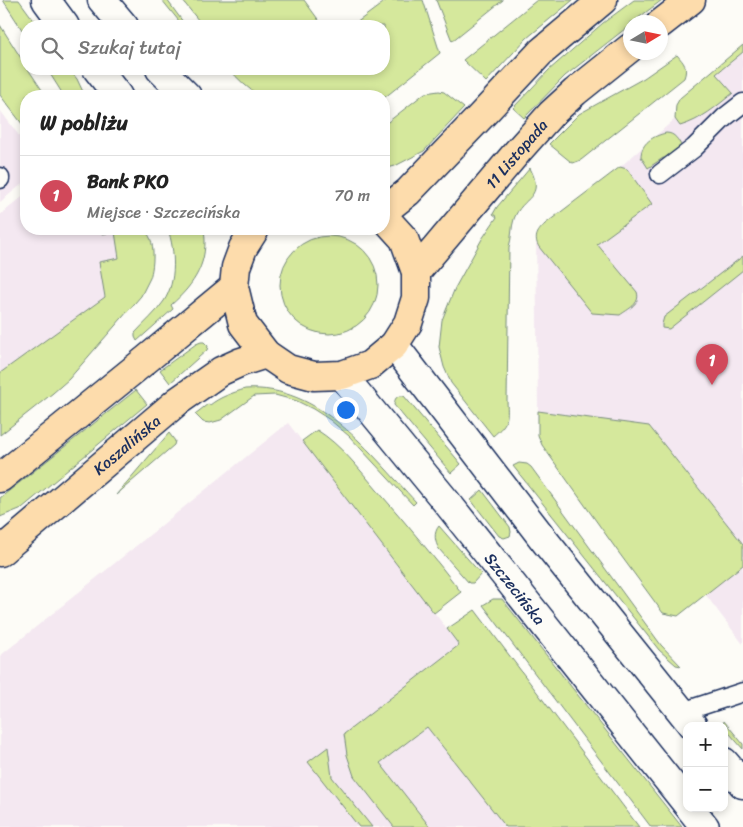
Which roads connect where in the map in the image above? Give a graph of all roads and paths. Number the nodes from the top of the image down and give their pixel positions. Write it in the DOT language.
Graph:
graph roads {
  1 [pos="46,0"];
  2 [pos="102,0"];
  3 [pos="603,0"];
  4 [pos="691,0"];
  5 [pos="668,18"];
  6 [pos="61,20"];
  7 [pos="119,20"];
  8 [pos="623,54"];
  9 [pos="102,75"];
  10 [pos="166,75"];
  11 [pos="113,90"];
  12 [pos="180,90"];
  13 [pos="743,103"];
  14 [pos="660,174"];
  15 [pos="390,206"];
  16 [pos="390,224"];
  17 [pos="250,235"];
  18 [pos="416,272"];
  19 [pos="234,287"];
  20 [pos="394,345"];
  21 [pos="266,354"];
  22 [pos="342,375"];
  23 [pos="0,478"];
  24 [pos="0,552"];
  25 [pos="743,692"];
  26 [pos="688,719"];
  27 [pos="728,767"];
  28 [pos="743,784"];
  29 [pos="683,799"];
  30 [pos="693,812"];
  31 [pos="705,827"];
  1 -- 6 [label="street"];
  2 -- 7 [label="street"];
  3 -- 15 [label="main road"];
  4 -- 5 [label="main road"];
  8 -- 18 [label="main road, 11 Listopada"];
  9 -- 11 [label="street"];
  10 -- 12 [label="street"];
  13 -- 14 [label="lane"];
  16 -- 18 [label="main road"];
  17 -- 19 [label="main road"];
  18 -- 20 [label="main road"];
  19 -- 21 [label="main road"];
  19 -- 23 [label="main road"];
  20 -- 22 [label="main road"];
  20 -- 26 [label="street"];
  21 -- 22 [label="main road"];
  21 -- 24 [label="main road, Koszalińska"];
  22 -- 29 [label="street, Szczecińska"];
  25 -- 26 [label="lane"];
  27 -- 28 [label="street"];
  30 -- 31 [label="street"];
}
